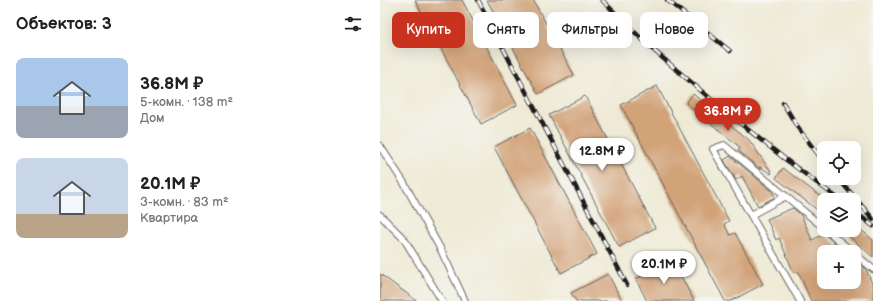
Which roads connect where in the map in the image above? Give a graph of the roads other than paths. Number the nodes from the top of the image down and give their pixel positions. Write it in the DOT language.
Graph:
graph roads {
  1 [pos="380,146"];
  2 [pos="786,196"];
  3 [pos="380,215"];
  4 [pos="751,215"];
  5 [pos="817,222"];
  6 [pos="835,237"];
  7 [pos="845,245"];
  8 [pos="861,258"];
  9 [pos="873,268"];
  10 [pos="442,301"];
  11 [pos="465,301"];
  12 [pos="800,301"];
  1 -- 11 [label="lane"];
  2 -- 4 [label="lane"];
  2 -- 4 [label="lane"];
  2 -- 5 [label="lane"];
  3 -- 10 [label="lane"];
  4 -- 12 [label="lane"];
  6 -- 7 [label="lane"];
  8 -- 9 [label="lane"];
}
